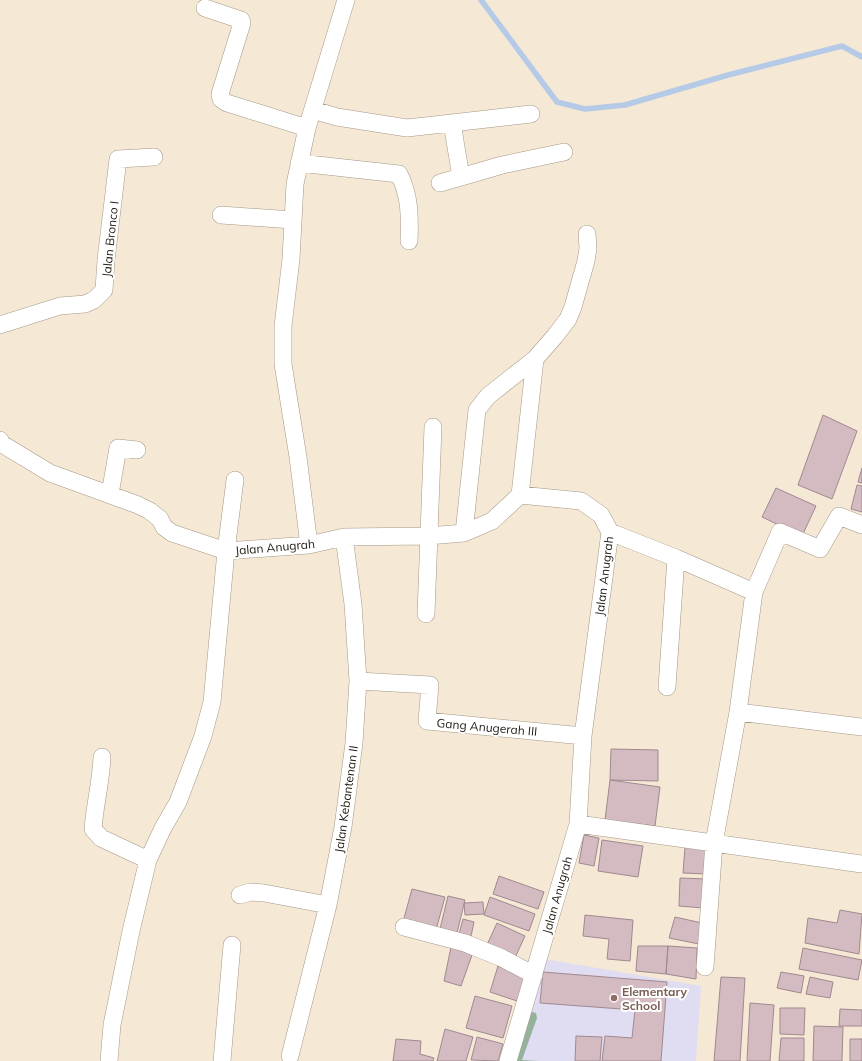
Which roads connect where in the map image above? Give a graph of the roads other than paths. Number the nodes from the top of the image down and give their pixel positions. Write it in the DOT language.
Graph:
graph roads {
  1 [pos="346,0"];
  2 [pos="205,8"];
  3 [pos="313,110"];
  4 [pos="531,114"];
  5 [pos="452,123"];
  6 [pos="307,128"];
  7 [pos="564,152"];
  8 [pos="154,157"];
  9 [pos="299,163"];
  10 [pos="461,177"];
  11 [pos="440,183"];
  12 [pos="221,215"];
  13 [pos="293,220"];
  14 [pos="587,234"];
  15 [pos="409,241"];
  16 [pos="0,326"];
  17 [pos="535,359"];
  18 [pos="433,427"];
  19 [pos="0,440"];
  20 [pos="137,450"];
  21 [pos="235,480"];
  22 [pos="110,494"];
  23 [pos="520,495"];
  24 [pos="862,525"];
  25 [pos="610,532"];
  26 [pos="464,533"];
  27 [pos="428,536"];
  28 [pos="344,537"];
  29 [pos="309,545"];
  30 [pos="226,551"];
  31 [pos="676,558"];
  32 [pos="754,592"];
  33 [pos="426,614"];
  34 [pos="358,681"];
  35 [pos="667,687"];
  36 [pos="738,712"];
  37 [pos="862,728"];
  38 [pos="583,736"];
  39 [pos="102,757"];
  40 [pos="578,824"];
  41 [pos="714,843"];
  42 [pos="148,860"];
  43 [pos="862,864"];
  44 [pos="240,895"];
  45 [pos="328,905"];
  46 [pos="404,927"];
  47 [pos="232,945"];
  48 [pos="704,967"];
  49 [pos="534,975"];
  50 [pos="290,1056"];
  51 [pos="108,1061"];
  52 [pos="222,1061"];
  53 [pos="508,1061"];
  1 -- 3 [label="street"];
  2 -- 6 [label="street"];
  3 -- 5 [label="street"];
  3 -- 6 [label="street"];
  4 -- 5 [label="street"];
  5 -- 10 [label="street"];
  6 -- 9 [label="street"];
  7 -- 10 [label="street"];
  8 -- 16 [label="street, Jalan Bronco I"];
  9 -- 13 [label="street"];
  9 -- 15 [label="street"];
  10 -- 11 [label="street"];
  12 -- 13 [label="street"];
  13 -- 29 [label="street"];
  14 -- 17 [label="street"];
  17 -- 23 [label="street"];
  17 -- 26 [label="street"];
  18 -- 27 [label="street"];
  19 -- 22 [label="street, Jalan Anugrah"];
  20 -- 22 [label="street"];
  21 -- 30 [label="street"];
  22 -- 30 [label="street, Jalan Anugrah"];
  23 -- 25 [label="street, Jalan Anugrah"];
  23 -- 26 [label="street, Jalan Anugrah"];
  24 -- 32 [label="street"];
  25 -- 31 [label="street"];
  25 -- 38 [label="street, Jalan Anugrah"];
  26 -- 27 [label="street, Jalan Anugrah"];
  27 -- 28 [label="street, Jalan Anugrah"];
  27 -- 33 [label="street"];
  28 -- 29 [label="street, Jalan Anugrah"];
  28 -- 34 [label="street, Jalan Kebantenan II"];
  29 -- 30 [label="street, Jalan Anugrah"];
  30 -- 42 [label="street"];
  31 -- 32 [label="street"];
  31 -- 35 [label="street"];
  32 -- 36 [label="street"];
  34 -- 38 [label="street, Gang Anugerah III"];
  34 -- 45 [label="street, Jalan Kebantenan II"];
  36 -- 37 [label="street"];
  36 -- 41 [label="street"];
  38 -- 40 [label="street, Jalan Anugrah"];
  39 -- 42 [label="street"];
  40 -- 41 [label="street"];
  40 -- 49 [label="street, Jalan Anugrah"];
  41 -- 43 [label="street"];
  41 -- 48 [label="street"];
  42 -- 51 [label="street"];
  44 -- 45 [label="street"];
  45 -- 50 [label="street, Jalan Kebantenan II"];
  46 -- 49 [label="street"];
  47 -- 52 [label="street"];
  49 -- 53 [label="street, Jalan Anugrah"];
}
